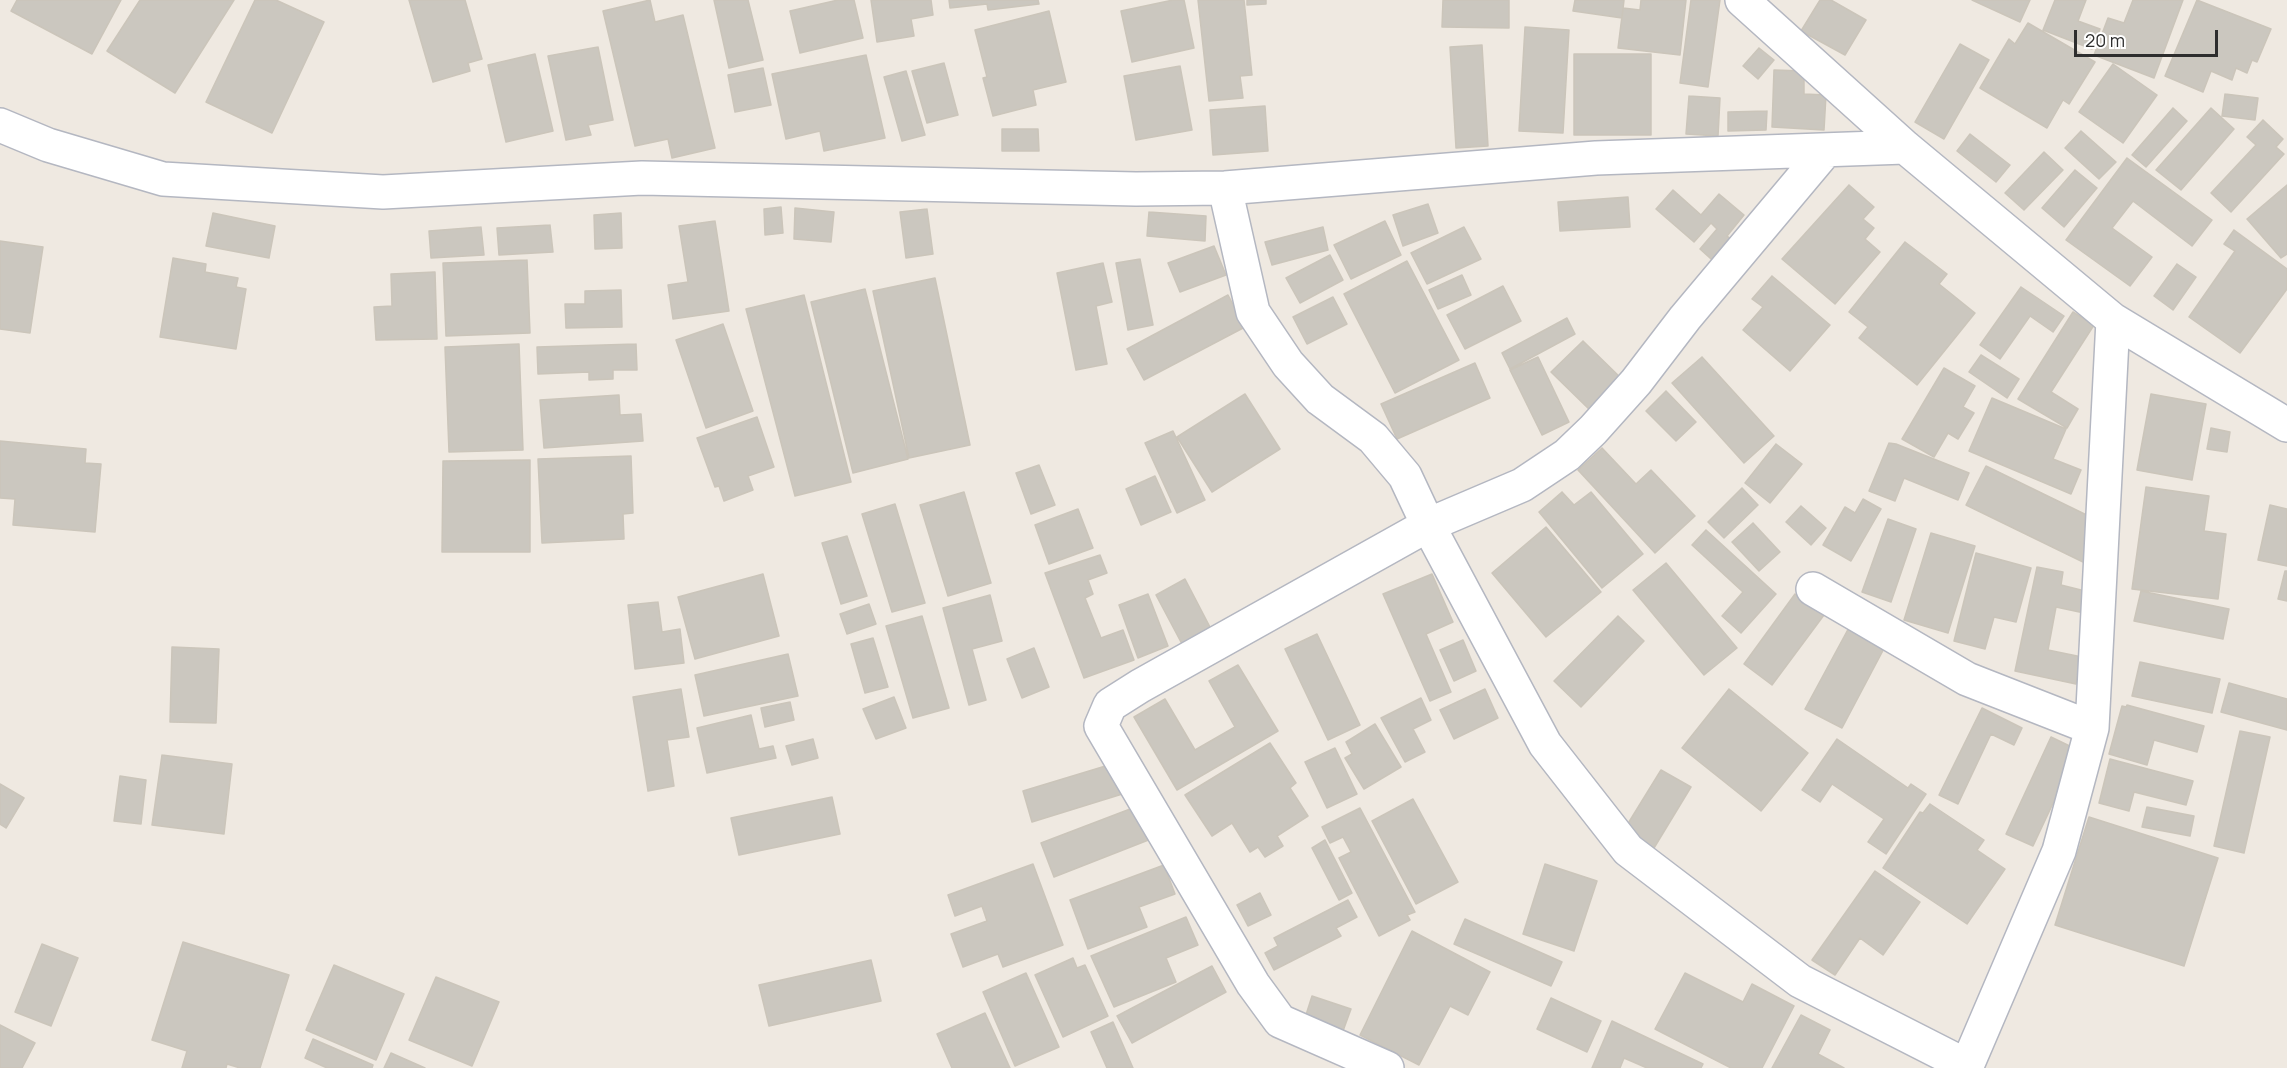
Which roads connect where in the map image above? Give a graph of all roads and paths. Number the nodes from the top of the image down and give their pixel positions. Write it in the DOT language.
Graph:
graph roads {
  1 [pos="1742,0"];
  2 [pos="0,124"];
  3 [pos="1905,147"];
  4 [pos="1826,150"];
  5 [pos="1225,188"];
  6 [pos="2113,321"];
  7 [pos="2287,425"];
  8 [pos="1428,525"];
  9 [pos="1813,589"];
  10 [pos="2092,728"];
  11 [pos="1967,1067"];
  12 [pos="1387,1068"];
  1 -- 3 [label="street"];
  2 -- 5 [label="street"];
  3 -- 4 [label="street"];
  3 -- 6 [label="street"];
  4 -- 5 [label="street"];
  4 -- 8 [label="street"];
  5 -- 8 [label="street"];
  6 -- 7 [label="street"];
  6 -- 10 [label="street"];
  8 -- 11 [label="street"];
  8 -- 12 [label="street"];
  9 -- 10 [label="street"];
  10 -- 11 [label="street"];
}
